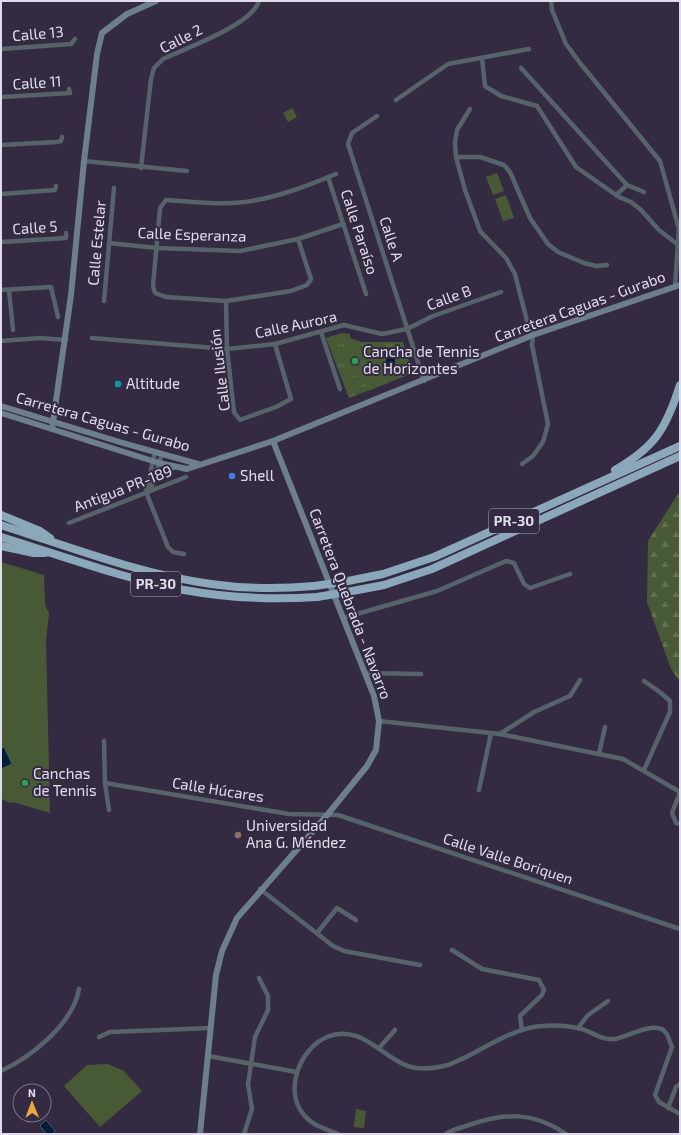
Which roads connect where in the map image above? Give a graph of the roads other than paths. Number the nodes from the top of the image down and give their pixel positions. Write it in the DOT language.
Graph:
graph roads {
  1 [pos="156,1"];
  2 [pos="260,1"];
  3 [pos="550,1"];
  4 [pos="75,39"];
  5 [pos="1,49"];
  6 [pos="529,49"];
  7 [pos="482,58"];
  8 [pos="521,68"];
  9 [pos="69,89"];
  10 [pos="1,98"];
  11 [pos="396,100"];
  12 [pos="470,109"];
  13 [pos="377,116"];
  14 [pos="62,137"];
  15 [pos="1,145"];
  16 [pos="456,157"];
  17 [pos="84,161"];
  18 [pos="141,168"];
  19 [pos="186,171"];
  20 [pos="336,174"];
  21 [pos="328,178"];
  22 [pos="627,185"];
  23 [pos="56,186"];
  24 [pos="114,188"];
  25 [pos="644,192"];
  26 [pos="1,194"];
  27 [pos="616,196"];
  28 [pos="343,224"];
  29 [pos="66,233"];
  30 [pos="298,238"];
  31 [pos="1,242"];
  32 [pos="110,243"];
  33 [pos="677,244"];
  34 [pos="157,248"];
  35 [pos="607,265"];
  36 [pos="678,285"];
  37 [pos="1,290"];
  38 [pos="9,290"];
  39 [pos="501,292"];
  40 [pos="366,294"];
  41 [pos="104,301"];
  42 [pos="226,301"];
  43 [pos="58,317"];
  44 [pos="407,328"];
  45 [pos="13,330"];
  46 [pos="321,332"];
  47 [pos="533,336"];
  48 [pos="92,338"];
  49 [pos="66,340"];
  50 [pos="1,341"];
  51 [pos="275,344"];
  52 [pos="227,349"];
  53 [pos="424,381"];
  54 [pos="680,385"];
  55 [pos="340,389"];
  56 [pos="1,406"];
  57 [pos="1,413"];
  58 [pos="53,422"];
  59 [pos="52,429"];
  60 [pos="273,441"];
  61 [pos="680,446"];
  62 [pos="159,453"];
  63 [pos="680,456"];
  64 [pos="156,462"];
  65 [pos="198,464"];
  66 [pos="522,464"];
  67 [pos="173,467"];
  68 [pos="154,476"];
  69 [pos="186,477"];
  70 [pos="146,492"];
  71 [pos="574,494"];
  72 [pos="1,515"];
  73 [pos="69,523"];
  74 [pos="1,525"];
  75 [pos="1,537"];
  76 [pos="56,542"];
  77 [pos="1,546"];
  78 [pos="55,554"];
  79 [pos="184,554"];
  80 [pos="570,574"];
  81 [pos="343,618"];
  82 [pos="365,673"];
  83 [pos="421,674"];
  84 [pos="580,680"];
  85 [pos="644,682"];
  86 [pos="379,721"];
  87 [pos="605,727"];
  88 [pos="491,733"];
  89 [pos="500,734"];
  90 [pos="104,741"];
  91 [pos="599,754"];
  92 [pos="644,770"];
  93 [pos="105,784"];
  94 [pos="479,790"];
  95 [pos="680,792"];
  96 [pos="109,810"];
  97 [pos="328,814"];
  98 [pos="680,824"];
  99 [pos="260,889"];
  100 [pos="356,920"];
  101 [pos="680,930"];
  102 [pos="317,933"];
  103 [pos="452,950"];
  104 [pos="420,965"];
  105 [pos="259,978"];
  106 [pos="79,989"];
  107 [pos="608,1001"];
  108 [pos="211,1028"];
  109 [pos="578,1028"];
  110 [pos="395,1030"];
  111 [pos="522,1030"];
  112 [pos="99,1037"];
  113 [pos="379,1048"];
  114 [pos="208,1056"];
  115 [pos="251,1063"];
  116 [pos="1,1071"];
  117 [pos="297,1072"];
  118 [pos="680,1084"];
  119 [pos="668,1108"];
  120 [pos="680,1114"];
  121 [pos="200,1134"];
  122 [pos="244,1134"];
  123 [pos="338,1134"];
  124 [pos="446,1134"];
  125 [pos="566,1134"];
  1 -- 17 [label="street"];
  2 -- 18 [label="street, Calle 2"];
  3 -- 33 [label="street"];
  4 -- 5 [label="street, Calle 13"];
  6 -- 7 [label="street"];
  7 -- 11 [label="street"];
  7 -- 27 [label="street"];
  8 -- 22 [label="street"];
  9 -- 10 [label="street, Calle 11"];
  12 -- 16 [label="street"];
  13 -- 44 [label="street, Calle A"];
  14 -- 15 [label="street"];
  16 -- 35 [label="street"];
  16 -- 47 [label="street"];
  17 -- 18 [label="street"];
  17 -- 49 [label="street"];
  18 -- 19 [label="street"];
  20 -- 21 [label="street"];
  21 -- 28 [label="street, Calle Paraíso"];
  21 -- 34 [label="street"];
  22 -- 25 [label="street"];
  22 -- 27 [label="street"];
  23 -- 26 [label="street"];
  24 -- 32 [label="street, Calle Estelar"];
  27 -- 33 [label="street"];
  28 -- 30 [label="street, Calle Esperanza"];
  28 -- 40 [label="street, Calle Paraíso"];
  29 -- 31 [label="street, Calle 5"];
  30 -- 34 [label="street, Calle Esperanza"];
  30 -- 42 [label="street"];
  32 -- 34 [label="street, Calle Esperanza"];
  32 -- 41 [label="street, Calle Estelar"];
  33 -- 36 [label="street"];
  34 -- 42 [label="street"];
  36 -- 47 [label="street, Carretera Caguas - Gurabo"];
  37 -- 38 [label="street"];
  38 -- 43 [label="street"];
  38 -- 45 [label="street"];
  39 -- 44 [label="street, Calle B"];
  42 -- 52 [label="street, Calle Ilusión"];
  44 -- 46 [label="street, Calle Aurora"];
  44 -- 53 [label="street, Calle A"];
  46 -- 51 [label="street, Calle Aurora"];
  46 -- 55 [label="street"];
  47 -- 53 [label="street, Carretera Caguas - Gurabo"];
  47 -- 66 [label="street"];
  48 -- 52 [label="street, Calle Aurora"];
  49 -- 50 [label="street"];
  49 -- 58 [label="street"];
  51 -- 52 [label="street, Calle Aurora"];
  51 -- 52 [label="street, Calle Ilusión"];
  53 -- 60 [label="street, Carretera Caguas - Gurabo"];
  54 -- 71 [label="highway"];
  56 -- 58 [label="street, Carretera Caguas - Gurabo"];
  57 -- 59 [label="street, Carretera Caguas - Gurabo"];
  58 -- 59 [label="street"];
  58 -- 62 [label="street, Carretera Caguas - Gurabo"];
  59 -- 64 [label="street, Carretera Caguas - Gurabo"];
  60 -- 65 [label="street, Carretera Caguas - Gurabo"];
  60 -- 81 [label="street, Carretera Quebrada - Navarro"];
  61 -- 71 [label="highway, PR-30"];
  62 -- 64 [label="street"];
  62 -- 65 [label="street, Carretera Caguas - Gurabo"];
  63 -- 78 [label="highway, PR-30, bridge"];
  64 -- 67 [label="street, Carretera Caguas - Gurabo"];
  64 -- 68 [label="street"];
  64 -- 70 [label="street"];
  65 -- 67 [label="street, Carretera Caguas - Gurabo"];
  67 -- 68 [label="street"];
  68 -- 70 [label="street"];
  69 -- 70 [label="street, Antigua PR-189"];
  70 -- 73 [label="street, Antigua PR-189"];
  70 -- 79 [label="street"];
  71 -- 76 [label="highway, PR-30, bridge"];
  72 -- 76 [label="highway"];
  74 -- 76 [label="highway, PR-30"];
  75 -- 78 [label="highway, PR-30"];
  77 -- 78 [label="highway"];
  80 -- 81 [label="street"];
  81 -- 82 [label="street, Carretera Quebrada - Navarro"];
  82 -- 83 [label="street"];
  82 -- 86 [label="street, Carretera Quebrada - Navarro"];
  84 -- 89 [label="street"];
  85 -- 92 [label="street"];
  86 -- 88 [label="street"];
  86 -- 97 [label="street, Carretera Quebrada - Navarro"];
  87 -- 91 [label="street"];
  88 -- 89 [label="street"];
  88 -- 94 [label="street"];
  89 -- 91 [label="street"];
  90 -- 93 [label="street"];
  91 -- 92 [label="street"];
  92 -- 95 [label="street"];
  93 -- 96 [label="street"];
  93 -- 97 [label="street, Calle Húcares"];
  95 -- 98 [label="street"];
  97 -- 99 [label="street, Carretera Quebrada - Navarro"];
  97 -- 101 [label="street, Calle Valle Boriquen"];
  99 -- 102 [label="street"];
  99 -- 108 [label="street, Carretera Quebrada - Navarro"];
  100 -- 102 [label="street"];
  102 -- 104 [label="street"];
  103 -- 111 [label="street"];
  105 -- 115 [label="street"];
  106 -- 116 [label="street"];
  107 -- 109 [label="street"];
  108 -- 112 [label="street"];
  108 -- 114 [label="street, Carretera Quebrada - Navarro"];
  109 -- 111 [label="street"];
  109 -- 119 [label="street"];
  110 -- 113 [label="street"];
  111 -- 113 [label="street"];
  113 -- 117 [label="street"];
  114 -- 115 [label="street"];
  114 -- 121 [label="street, Carretera Quebrada - Navarro"];
  115 -- 117 [label="street"];
  115 -- 122 [label="street"];
  117 -- 123 [label="street"];
  118 -- 119 [label="street"];
  119 -- 120 [label="street"];
  124 -- 125 [label="street"];
}
